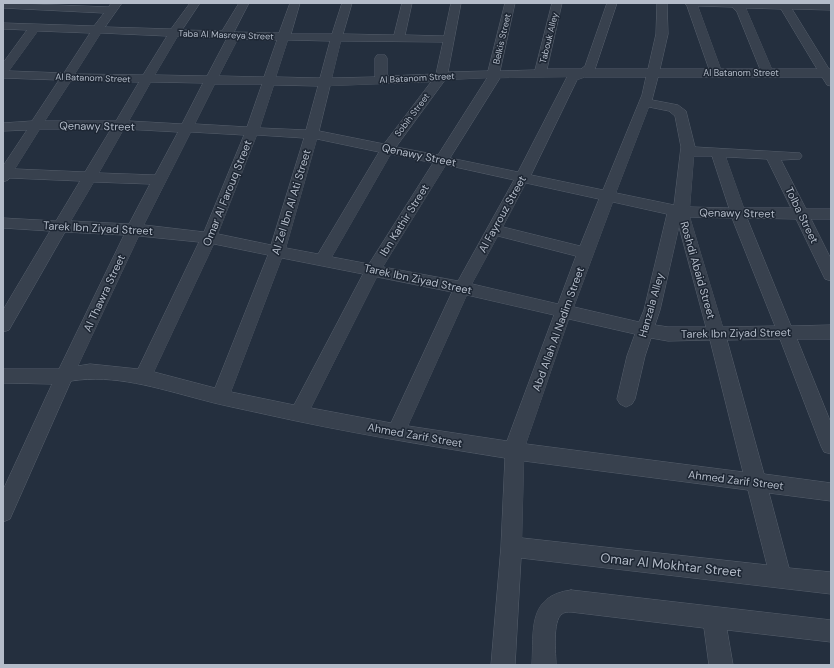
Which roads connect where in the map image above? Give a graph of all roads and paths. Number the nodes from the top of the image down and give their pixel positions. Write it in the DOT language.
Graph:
graph roads {
  1 [pos="195,3"];
  2 [pos="244,3"];
  3 [pos="295,3"];
  4 [pos="347,3"];
  5 [pos="407,3"];
  6 [pos="456,3"];
  7 [pos="510,3"];
  8 [pos="557,3"];
  9 [pos="612,3"];
  10 [pos="662,3"];
  11 [pos="690,3"];
  12 [pos="734,4"];
  13 [pos="784,4"];
  14 [pos="3,5"];
  15 [pos="114,7"];
  16 [pos="831,7"];
  17 [pos="3,26"];
  18 [pos="34,27"];
  19 [pos="98,29"];
  20 [pos="174,33"];
  21 [pos="230,35"];
  22 [pos="284,37"];
  23 [pos="336,38"];
  24 [pos="399,38"];
  25 [pos="449,40"];
  26 [pos="381,58"];
  27 [pos="3,71"];
  28 [pos="540,73"];
  29 [pos="583,73"];
  30 [pos="654,73"];
  31 [pos="716,73"];
  32 [pos="767,73"];
  33 [pos="3,74"];
  34 [pos="495,74"];
  35 [pos="829,76"];
  36 [pos="441,77"];
  37 [pos="67,78"];
  38 [pos="147,79"];
  39 [pos="212,80"];
  40 [pos="381,80"];
  41 [pos="268,81"];
  42 [pos="325,82"];
  43 [pos="646,103"];
  44 [pos="37,125"];
  45 [pos="120,125"];
  46 [pos="3,127"];
  47 [pos="187,128"];
  48 [pos="252,130"];
  49 [pos="312,134"];
  50 [pos="387,148"];
  51 [pos="688,151"];
  52 [pos="717,152"];
  53 [pos="772,155"];
  54 [pos="795,156"];
  55 [pos="441,160"];
  56 [pos="4,175"];
  57 [pos="89,177"];
  58 [pos="522,178"];
  59 [pos="159,180"];
  60 [pos="607,196"];
  61 [pos="679,211"];
  62 [pos="738,213"];
  63 [pos="801,214"];
  64 [pos="831,214"];
  65 [pos="3,223"];
  66 [pos="60,226"];
  67 [pos="134,230"];
  68 [pos="493,230"];
  69 [pos="209,238"];
  70 [pos="277,251"];
  71 [pos="585,253"];
  72 [pos="322,260"];
  73 [pos="373,270"];
  74 [pos="831,275"];
  75 [pos="462,288"];
  76 [pos="564,311"];
  77 [pos="3,325"];
  78 [pos="645,331"];
  79 [pos="831,332"];
  80 [pos="787,333"];
  81 [pos="717,334"];
  82 [pos="65,375"];
  83 [pos="3,376"];
  84 [pos="144,377"];
  85 [pos="220,397"];
  86 [pos="626,399"];
  87 [pos="298,414"];
  88 [pos="396,432"];
  89 [pos="831,446"];
  90 [pos="515,452"];
  91 [pos="757,483"];
  92 [pos="831,492"];
  93 [pos="3,512"];
  94 [pos="511,547"];
  95 [pos="781,577"];
  96 [pos="831,583"];
  97 [pos="714,618"];
  98 [pos="831,632"];
  99 [pos="503,665"];
  100 [pos="544,665"];
  101 [pos="721,665"];
  1 -- 20 [label="street"];
  2 -- 21 [label="street, Al Thawra Street"];
  3 -- 22 [label="street, Omar Al Farouq Street"];
  4 -- 23 [label="street, Al Zel Ibn Al Ati Street"];
  5 -- 24 [label="street"];
  6 -- 25 [label="street, Sobih Street"];
  7 -- 34 [label="street, Belkis Street"];
  8 -- 28 [label="street, Tabouk Alley"];
  9 -- 29 [label="street, Al Fayrouz Street"];
  10 -- 30 [label="street, Abd Allah Al Nadim Street"];
  11 -- 12 [label="street"];
  11 -- 31 [label="street"];
  12 -- 13 [label="street"];
  12 -- 32 [label="street"];
  13 -- 16 [label="street"];
  13 -- 35 [label="street"];
  14 -- 15 [label="street"];
  15 -- 19 [label="street"];
  17 -- 18 [label="street, Taba Al Masreya Street"];
  18 -- 19 [label="street, Taba Al Masreya Street"];
  18 -- 27 [label="street"];
  19 -- 20 [label="street, Taba Al Masreya Street"];
  19 -- 37 [label="street"];
  20 -- 21 [label="street, Taba Al Masreya Street"];
  20 -- 38 [label="street"];
  21 -- 22 [label="street, Taba Al Masreya Street"];
  21 -- 39 [label="street, Al Thawra Street"];
  22 -- 23 [label="street, Taba Al Masreya Street"];
  22 -- 41 [label="street, Omar Al Farouq Street"];
  23 -- 24 [label="street, Taba Al Masreya Street"];
  23 -- 42 [label="street, Al Zel Ibn Al Ati Street"];
  24 -- 25 [label="street, Taba Al Masreya Street"];
  25 -- 36 [label="street, Sobih Street"];
  26 -- 40 [label="street"];
  28 -- 29 [label="street, Al Batanom Street"];
  28 -- 34 [label="street, Al Batanom Street"];
  29 -- 30 [label="street, Al Batanom Street"];
  29 -- 58 [label="street, Al Fayrouz Street"];
  30 -- 31 [label="street, Al Batanom Street"];
  30 -- 43 [label="street, Abd Allah Al Nadim Street"];
  31 -- 32 [label="street, Al Batanom Street"];
  32 -- 35 [label="street, Al Batanom Street"];
  33 -- 37 [label="street, Al Batanom Street"];
  34 -- 36 [label="street, Al Batanom Street"];
  34 -- 55 [label="street, Ibn Kathir Street"];
  36 -- 40 [label="street, Al Batanom Street"];
  36 -- 50 [label="street, Sobih Street"];
  37 -- 38 [label="street, Al Batanom Street"];
  37 -- 44 [label="street"];
  38 -- 39 [label="street, Al Batanom Street"];
  38 -- 45 [label="street"];
  39 -- 41 [label="street, Al Batanom Street"];
  39 -- 47 [label="street, Al Thawra Street"];
  40 -- 42 [label="street, Al Batanom Street"];
  41 -- 42 [label="street, Al Batanom Street"];
  41 -- 48 [label="street, Omar Al Farouq Street"];
  42 -- 49 [label="street, Al Zel Ibn Al Ati Street"];
  43 -- 51 [label="street, Roshdi Abaid Street"];
  43 -- 60 [label="street, Abd Allah Al Nadim Street"];
  44 -- 45 [label="street, Qenawy Street"];
  44 -- 46 [label="street, Qenawy Street"];
  44 -- 56 [label="street"];
  45 -- 47 [label="street, Qenawy Street"];
  45 -- 57 [label="street"];
  47 -- 48 [label="street, Qenawy Street"];
  47 -- 59 [label="street, Al Thawra Street"];
  48 -- 49 [label="street, Qenawy Street"];
  48 -- 69 [label="street, Omar Al Farouq Street"];
  49 -- 50 [label="street, Qenawy Street"];
  49 -- 70 [label="street, Al Zel Ibn Al Ati Street"];
  50 -- 55 [label="street, Qenawy Street"];
  50 -- 72 [label="street, Sobih Street"];
  51 -- 52 [label="street"];
  51 -- 61 [label="street, Roshdi Abaid Street"];
  52 -- 53 [label="street"];
  52 -- 62 [label="street"];
  53 -- 54 [label="street"];
  53 -- 63 [label="street, Tolba Street"];
  55 -- 58 [label="street, Qenawy Street"];
  55 -- 73 [label="street, Ibn Kathir Street"];
  56 -- 57 [label="street"];
  57 -- 59 [label="street"];
  57 -- 66 [label="street"];
  58 -- 60 [label="street, Qenawy Street"];
  58 -- 68 [label="street, Al Fayrouz Street"];
  59 -- 67 [label="street, Al Thawra Street"];
  60 -- 61 [label="street, Qenawy Street"];
  60 -- 71 [label="street, Abd Allah Al Nadim Street"];
  61 -- 62 [label="street, Qenawy Street"];
  61 -- 78 [label="street, Hanzala Alley"];
  61 -- 81 [label="street, Roshdi Abaid Street"];
  62 -- 63 [label="street, Qenawy Street"];
  62 -- 80 [label="street"];
  63 -- 64 [label="street, Qenawy Street"];
  63 -- 74 [label="street, Tolba Street"];
  65 -- 66 [label="street, Tarek Ibn Ziyad Street"];
  66 -- 67 [label="street, Tarek Ibn Ziyad Street"];
  66 -- 77 [label="street"];
  67 -- 69 [label="street, Tarek Ibn Ziyad Street"];
  67 -- 82 [label="street, Al Thawra Street"];
  68 -- 71 [label="street"];
  68 -- 75 [label="street, Al Fayrouz Street"];
  69 -- 70 [label="street, Tarek Ibn Ziyad Street"];
  69 -- 84 [label="street, Omar Al Farouq Street"];
  70 -- 72 [label="street, Tarek Ibn Ziyad Street"];
  70 -- 85 [label="street, Al Zel Ibn Al Ati Street"];
  71 -- 76 [label="street, Abd Allah Al Nadim Street"];
  72 -- 73 [label="street, Tarek Ibn Ziyad Street"];
  73 -- 75 [label="street, Tarek Ibn Ziyad Street"];
  73 -- 87 [label="street, Ibn Kathir Street"];
  75 -- 76 [label="street, Tarek Ibn Ziyad Street"];
  75 -- 88 [label="street, Al Fayrouz Street"];
  76 -- 78 [label="street, Tarek Ibn Ziyad Street"];
  76 -- 90 [label="street, Abd Allah Al Nadim Street"];
  78 -- 81 [label="street, Tarek Ibn Ziyad Street"];
  78 -- 86 [label="street, Hanzala Alley"];
  79 -- 80 [label="street, Tarek Ibn Ziyad Street"];
  80 -- 81 [label="street, Tarek Ibn Ziyad Street"];
  80 -- 89 [label="street"];
  81 -- 91 [label="street, Roshdi Abaid Street"];
  82 -- 83 [label="street, Ahmed Zarif Street"];
  82 -- 84 [label="street, Ahmed Zarif Street"];
  82 -- 93 [label="street, Al Thawra Street"];
  84 -- 85 [label="street, Ahmed Zarif Street"];
  85 -- 87 [label="street, Ahmed Zarif Street"];
  87 -- 88 [label="street, Ahmed Zarif Street"];
  88 -- 90 [label="street, Ahmed Zarif Street"];
  90 -- 91 [label="street, Ahmed Zarif Street"];
  90 -- 94 [label="street, Abd Allah Al Nadim Street"];
  91 -- 92 [label="street, Ahmed Zarif Street"];
  91 -- 95 [label="street, Roshdi Abaid Street"];
  94 -- 95 [label="street, Omar Al Mokhtar Street"];
  94 -- 99 [label="street, Abd Allah Al Nadim Street"];
  95 -- 96 [label="street, Omar Al Mokhtar Street"];
  97 -- 98 [label="street"];
  97 -- 100 [label="street"];
  97 -- 101 [label="street"];
}
